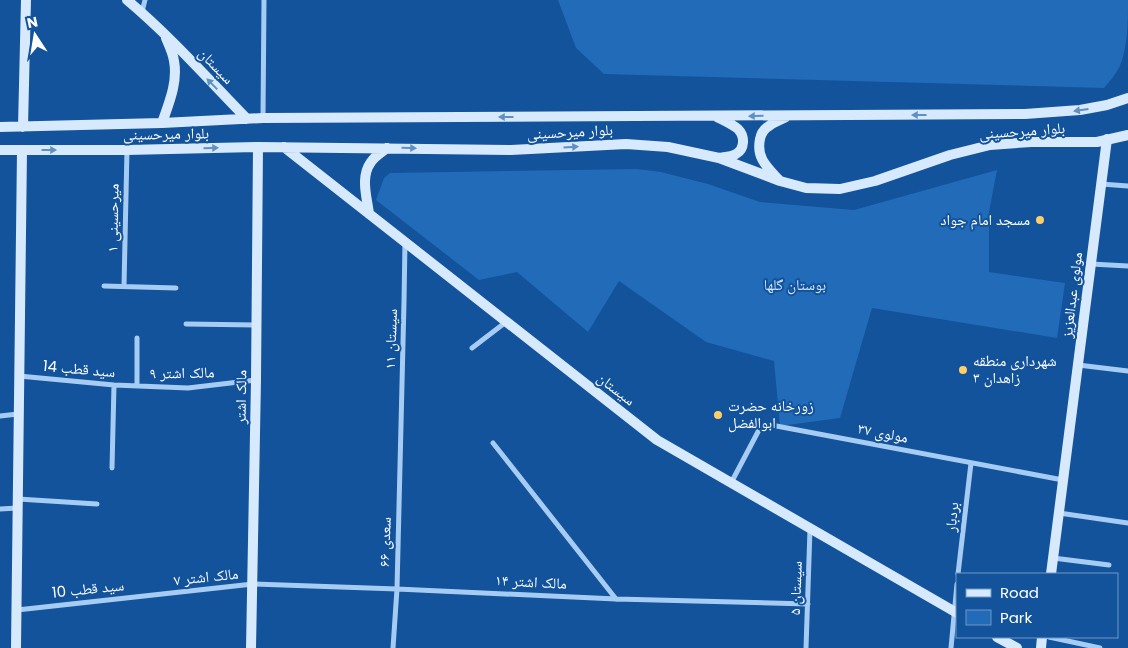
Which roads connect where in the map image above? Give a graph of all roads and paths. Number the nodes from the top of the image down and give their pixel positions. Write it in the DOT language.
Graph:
graph roads {
  1 [pos="26,0"];
  2 [pos="127,0"];
  3 [pos="145,0"];
  4 [pos="264,0"];
  5 [pos="142,12"];
  6 [pos="165,35"];
  7 [pos="1128,98"];
  8 [pos="716,116"];
  9 [pos="789,116"];
  10 [pos="263,118"];
  11 [pos="246,119"];
  12 [pos="162,123"];
  13 [pos="0,127"];
  14 [pos="22,127"];
  15 [pos="1128,135"];
  16 [pos="1107,139"];
  17 [pos="258,147"];
  18 [pos="284,147"];
  19 [pos="387,148"];
  20 [pos="0,150"];
  21 [pos="22,150"];
  22 [pos="127,150"];
  23 [pos="718,158"];
  24 [pos="780,182"];
  25 [pos="1102,184"];
  26 [pos="1128,186"];
  27 [pos="369,214"];
  28 [pos="405,242"];
  29 [pos="1091,264"];
  30 [pos="1128,266"];
  31 [pos="104,286"];
  32 [pos="124,286"];
  33 [pos="176,288"];
  34 [pos="507,322"];
  35 [pos="186,324"];
  36 [pos="257,325"];
  37 [pos="137,338"];
  38 [pos="472,348"];
  39 [pos="1078,365"];
  40 [pos="1128,371"];
  41 [pos="19,376"];
  42 [pos="256,380"];
  43 [pos="114,385"];
  44 [pos="137,386"];
  45 [pos="18,414"];
  46 [pos="0,416"];
  47 [pos="401,437"];
  48 [pos="493,443"];
  49 [pos="970,463"];
  50 [pos="112,468"];
  51 [pos="1063,480"];
  52 [pos="731,483"];
  53 [pos="18,504"];
  54 [pos="97,504"];
  55 [pos="0,509"];
  56 [pos="1059,513"];
  57 [pos="1128,523"];
  58 [pos="810,528"];
  59 [pos="1053,558"];
  60 [pos="1109,565"];
  61 [pos="958,573"];
  62 [pos="1051,573"];
  63 [pos="252,584"];
  64 [pos="397,588"];
  65 [pos="161,594"];
  66 [pos="956,598"];
  67 [pos="616,599"];
  68 [pos="808,604"];
  69 [pos="17,610"];
  70 [pos="955,612"];
  71 [pos="1000,638"];
  72 [pos="1054,638"];
  73 [pos="16,648"];
  74 [pos="251,648"];
  75 [pos="393,648"];
  76 [pos="806,648"];
  77 [pos="951,648"];
  78 [pos="1017,648"];
  79 [pos="1100,648"];
  1 -- 14 [label="main road"];
  2 -- 5 [label="main road, سیستان"];
  3 -- 5 [label="street"];
  4 -- 10 [label="street"];
  5 -- 6 [label="main road, سیستان"];
  11 -- 6 [label="main road, سیستان, one-way"];
  6 -- 12 [label="main road, سیستان"];
  7 -- 9 [label="main road, بلوار میرحسینی, one-way"];
  9 -- 8 [label="main road, بلوار میرحسینی, one-way"];
  8 -- 10 [label="main road, بلوار میرحسینی, one-way"];
  8 -- 23 [label="main road"];
  9 -- 24 [label="main road"];
  10 -- 11 [label="main road, بلوار میرحسینی"];
  11 -- 12 [label="main road, بلوار میرحسینی"];
  12 -- 14 [label="main road, بلوار میرحسینی"];
  13 -- 14 [label="main road, بلوار میرحسینی"];
  15 -- 16 [label="main road, بلوار میرحسینی"];
  16 -- 24 [label="main road, بلوار میرحسینی"];
  16 -- 25 [label="main road, مولوی عبدالعزیز"];
  17 -- 18 [label="main road, بلوار میرحسینی"];
  22 -- 17 [label="main road, بلوار میرحسینی, one-way"];
  17 -- 36 [label="main road, مالک اشتر"];
  18 -- 19 [label="main road, بلوار میرحسینی"];
  18 -- 27 [label="main road, سیستان"];
  19 -- 23 [label="main road, بلوار میرحسینی, one-way"];
  19 -- 27 [label="main road"];
  20 -- 21 [label="main road, بلوار میرحسینی"];
  21 -- 22 [label="main road, بلوار میرحسینی, one-way"];
  21 -- 41 [label="main road"];
  22 -- 32 [label="street, میرحسینی ۱"];
  23 -- 24 [label="main road, بلوار میرحسینی"];
  25 -- 26 [label="street"];
  25 -- 29 [label="main road, مولوی عبدالعزیز"];
  27 -- 28 [label="main road, سیستان"];
  28 -- 34 [label="main road, سیستان"];
  28 -- 47 [label="street, سیستان ۱۱"];
  29 -- 30 [label="street"];
  29 -- 39 [label="main road, مولوی عبدالعزیز"];
  31 -- 32 [label="street"];
  32 -- 33 [label="street"];
  34 -- 38 [label="street"];
  34 -- 52 [label="main road, سیستان"];
  35 -- 36 [label="street"];
  36 -- 42 [label="main road, مالک اشتر"];
  37 -- 44 [label="street"];
  39 -- 40 [label="street"];
  39 -- 51 [label="main road, مولوی عبدالعزیز"];
  41 -- 43 [label="street, سید قطب 14"];
  41 -- 45 [label="main road"];
  42 -- 44 [label="street, مالک اشتر ۹"];
  42 -- 63 [label="main road, مالک اشتر"];
  43 -- 44 [label="street, سید قطب 14"];
  43 -- 50 [label="street"];
  45 -- 46 [label="street"];
  45 -- 53 [label="main road"];
  47 -- 64 [label="street, سعدی ۶۶"];
  48 -- 67 [label="street"];
  49 -- 51 [label="street, مولوی ۳۷"];
  49 -- 52 [label="street, مولوی ۳۷"];
  49 -- 61 [label="street, بردبار"];
  51 -- 56 [label="main road, مولوی عبدالعزیز"];
  52 -- 58 [label="main road, سیستان"];
  53 -- 54 [label="street"];
  53 -- 55 [label="street"];
  53 -- 69 [label="main road"];
  56 -- 57 [label="street"];
  56 -- 59 [label="main road, مولوی عبدالعزیز"];
  58 -- 68 [label="street, سیستان ۵"];
  58 -- 70 [label="main road, سیستان"];
  59 -- 60 [label="street"];
  59 -- 62 [label="main road, مولوی عبدالعزیز"];
  63 -- 64 [label="street, مالک اشتر ۱۴"];
  63 -- 65 [label="street, مالک اشتر ۷"];
  63 -- 74 [label="main road, مالک اشتر"];
  64 -- 67 [label="street, مالک اشتر ۱۴"];
  64 -- 75 [label="street, سعدی ۶۶"];
  65 -- 69 [label="street, سید قطب 10"];
  66 -- 70 [label="street"];
  67 -- 68 [label="street, مالک اشتر ۱۴"];
  68 -- 76 [label="street, سیستان ۵"];
  69 -- 73 [label="main road"];
  70 -- 77 [label="street"];
  71 -- 78 [label="main road"];
  72 -- 79 [label="street"];
}
